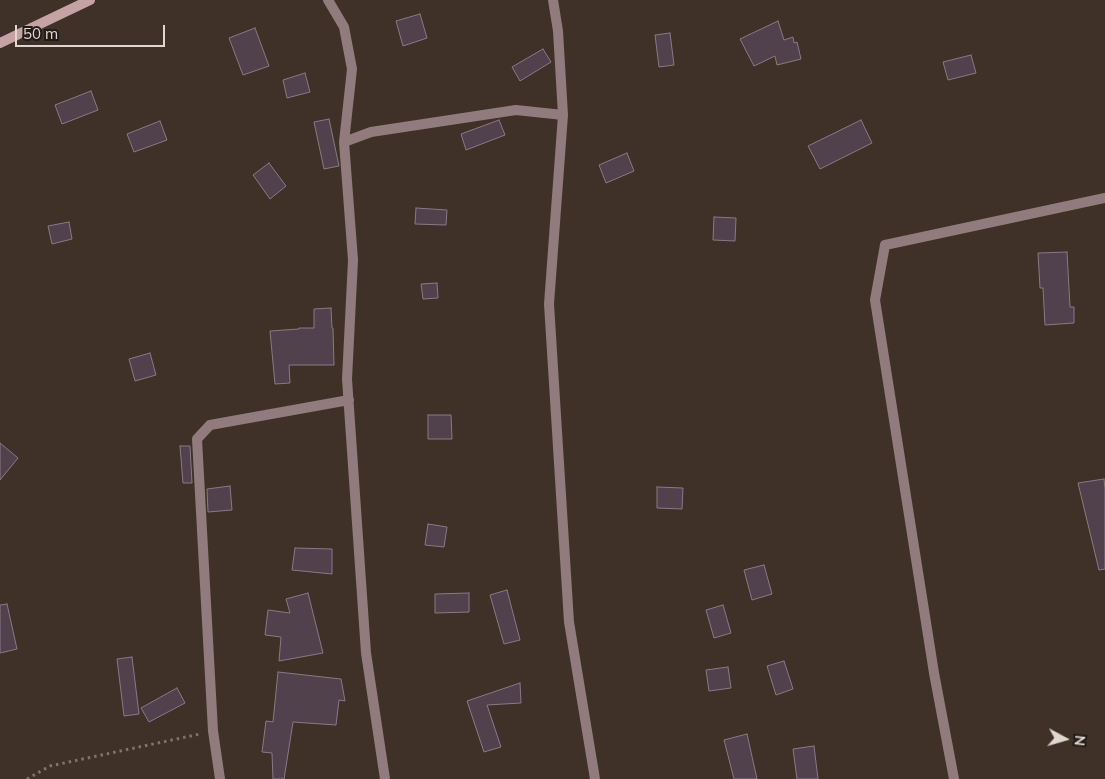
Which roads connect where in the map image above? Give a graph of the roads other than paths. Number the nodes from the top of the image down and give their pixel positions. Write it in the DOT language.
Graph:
graph roads {
  1 [pos="90,0"];
  2 [pos="328,0"];
  3 [pos="553,0"];
  4 [pos="0,43"];
  5 [pos="563,115"];
  6 [pos="344,142"];
  7 [pos="1105,198"];
  8 [pos="349,400"];
  9 [pos="220,779"];
  10 [pos="385,779"];
  11 [pos="595,779"];
  12 [pos="954,779"];
  1 -- 4 [label="street"];
  2 -- 6 [label="street"];
  3 -- 5 [label="street"];
  5 -- 6 [label="street"];
  5 -- 11 [label="street"];
  6 -- 8 [label="street"];
  7 -- 12 [label="street"];
  8 -- 9 [label="street"];
  8 -- 10 [label="street"];
}
